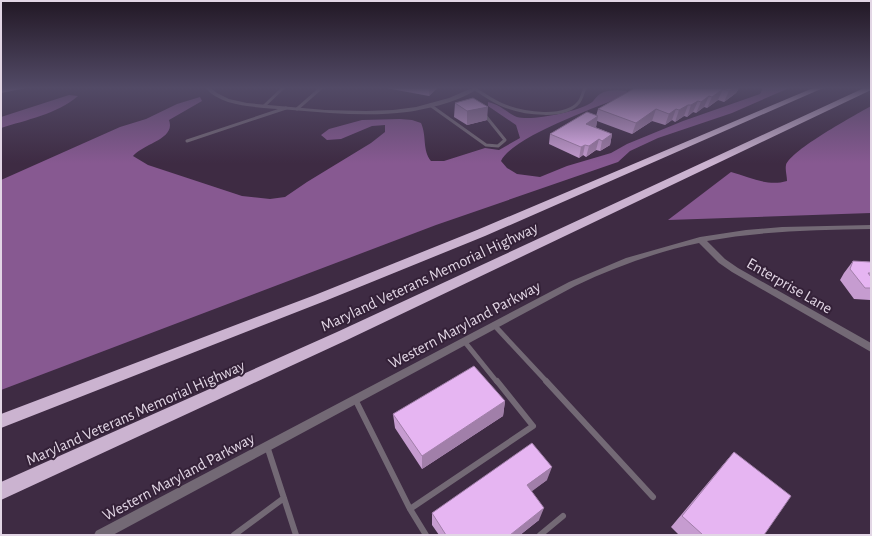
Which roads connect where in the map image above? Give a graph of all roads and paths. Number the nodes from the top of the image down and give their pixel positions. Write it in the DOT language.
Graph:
graph roads {
  1 [pos="270,113"];
  2 [pos="441,113"];
  3 [pos="482,113"];
  4 [pos="760,113"];
  5 [pos="817,113"];
  6 [pos="187,140"];
  7 [pos="871,227"];
  8 [pos="700,239"];
  9 [pos="494,325"];
  10 [pos="464,341"];
  11 [pos="871,348"];
  12 [pos="355,399"];
  13 [pos="1,421"];
  14 [pos="267,446"];
  15 [pos="1,491"];
  16 [pos="652,497"];
  17 [pos="284,498"];
  18 [pos="410,509"];
  19 [pos="563,516"];
  20 [pos="100,535"];
  21 [pos="234,535"];
  22 [pos="296,535"];
  23 [pos="426,535"];
  24 [pos="540,535"];
  1 -- 6 [label="lane"];
  2 -- 3 [label="lane"];
  4 -- 13 [label="highway, Maryland Veterans Memorial Highway"];
  5 -- 15 [label="highway, Maryland Veterans Memorial Highway"];
  7 -- 8 [label="street, Western Maryland Parkway"];
  8 -- 9 [label="street, Western Maryland Parkway"];
  8 -- 11 [label="street, Enterprise Lane"];
  9 -- 10 [label="street, Western Maryland Parkway"];
  9 -- 16 [label="lane"];
  10 -- 12 [label="street, Western Maryland Parkway"];
  10 -- 18 [label="lane"];
  12 -- 14 [label="street, Western Maryland Parkway"];
  12 -- 18 [label="lane"];
  14 -- 17 [label="lane"];
  14 -- 20 [label="street, Western Maryland Parkway"];
  17 -- 21 [label="lane"];
  17 -- 22 [label="lane"];
  18 -- 23 [label="lane"];
  19 -- 24 [label="lane"];
}
